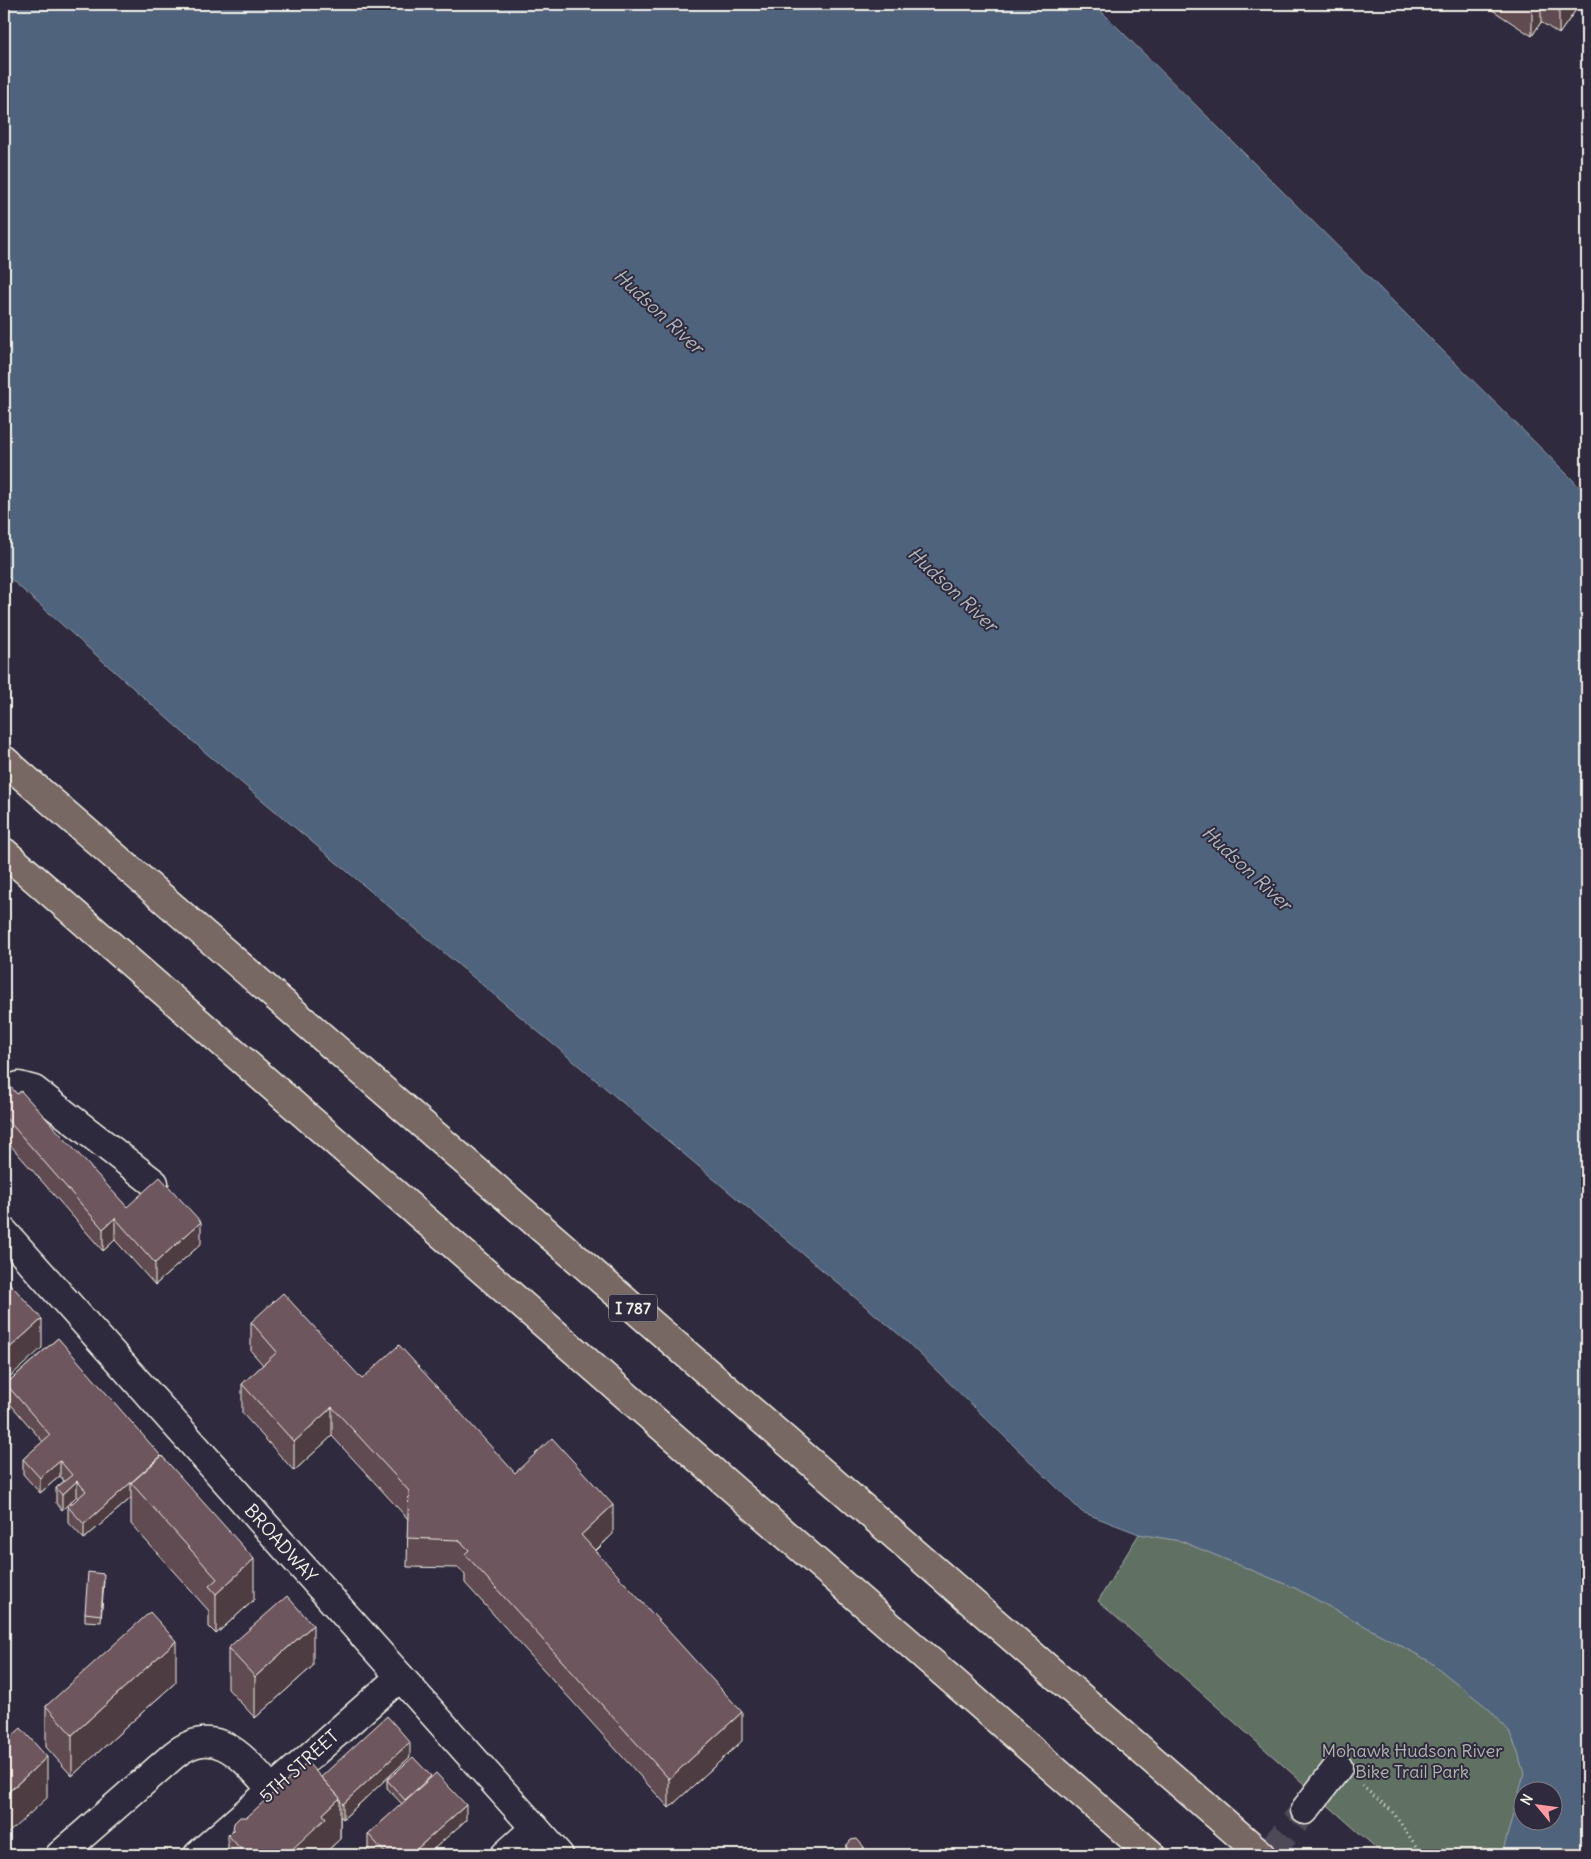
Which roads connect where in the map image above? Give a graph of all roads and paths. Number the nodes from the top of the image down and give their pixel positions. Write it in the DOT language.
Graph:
graph roads {
  1 [pos="4,760"];
  2 [pos="4,852"];
  3 [pos="4,1092"];
  4 [pos="154,1183"];
  5 [pos="4,1232"];
  6 [pos="400,1676"];
  7 [pos="1338,1767"];
  8 [pos="272,1790"];
  9 [pos="1305,1810"];
  10 [pos="535,1828"];
  11 [pos="60,1855"];
  12 [pos="198,1855"];
  13 [pos="504,1855"];
  14 [pos="559,1855"];
  15 [pos="1152,1855"];
  16 [pos="1262,1855"];
  17 [pos="1422,1855"];
  1 -- 16 [label="highway, I 787"];
  2 -- 15 [label="highway"];
  3 -- 4 [label="street"];
  5 -- 6 [label="street, BROADWAY"];
  6 -- 8 [label="street, 5TH STREET"];
  6 -- 10 [label="street, BROADWAY"];
  7 -- 9 [label="street"];
  7 -- 17 [label="path"];
  8 -- 11 [label="street"];
  8 -- 12 [label="street, 5TH STREET"];
  10 -- 13 [label="street"];
  10 -- 14 [label="street, BROADWAY"];
}
